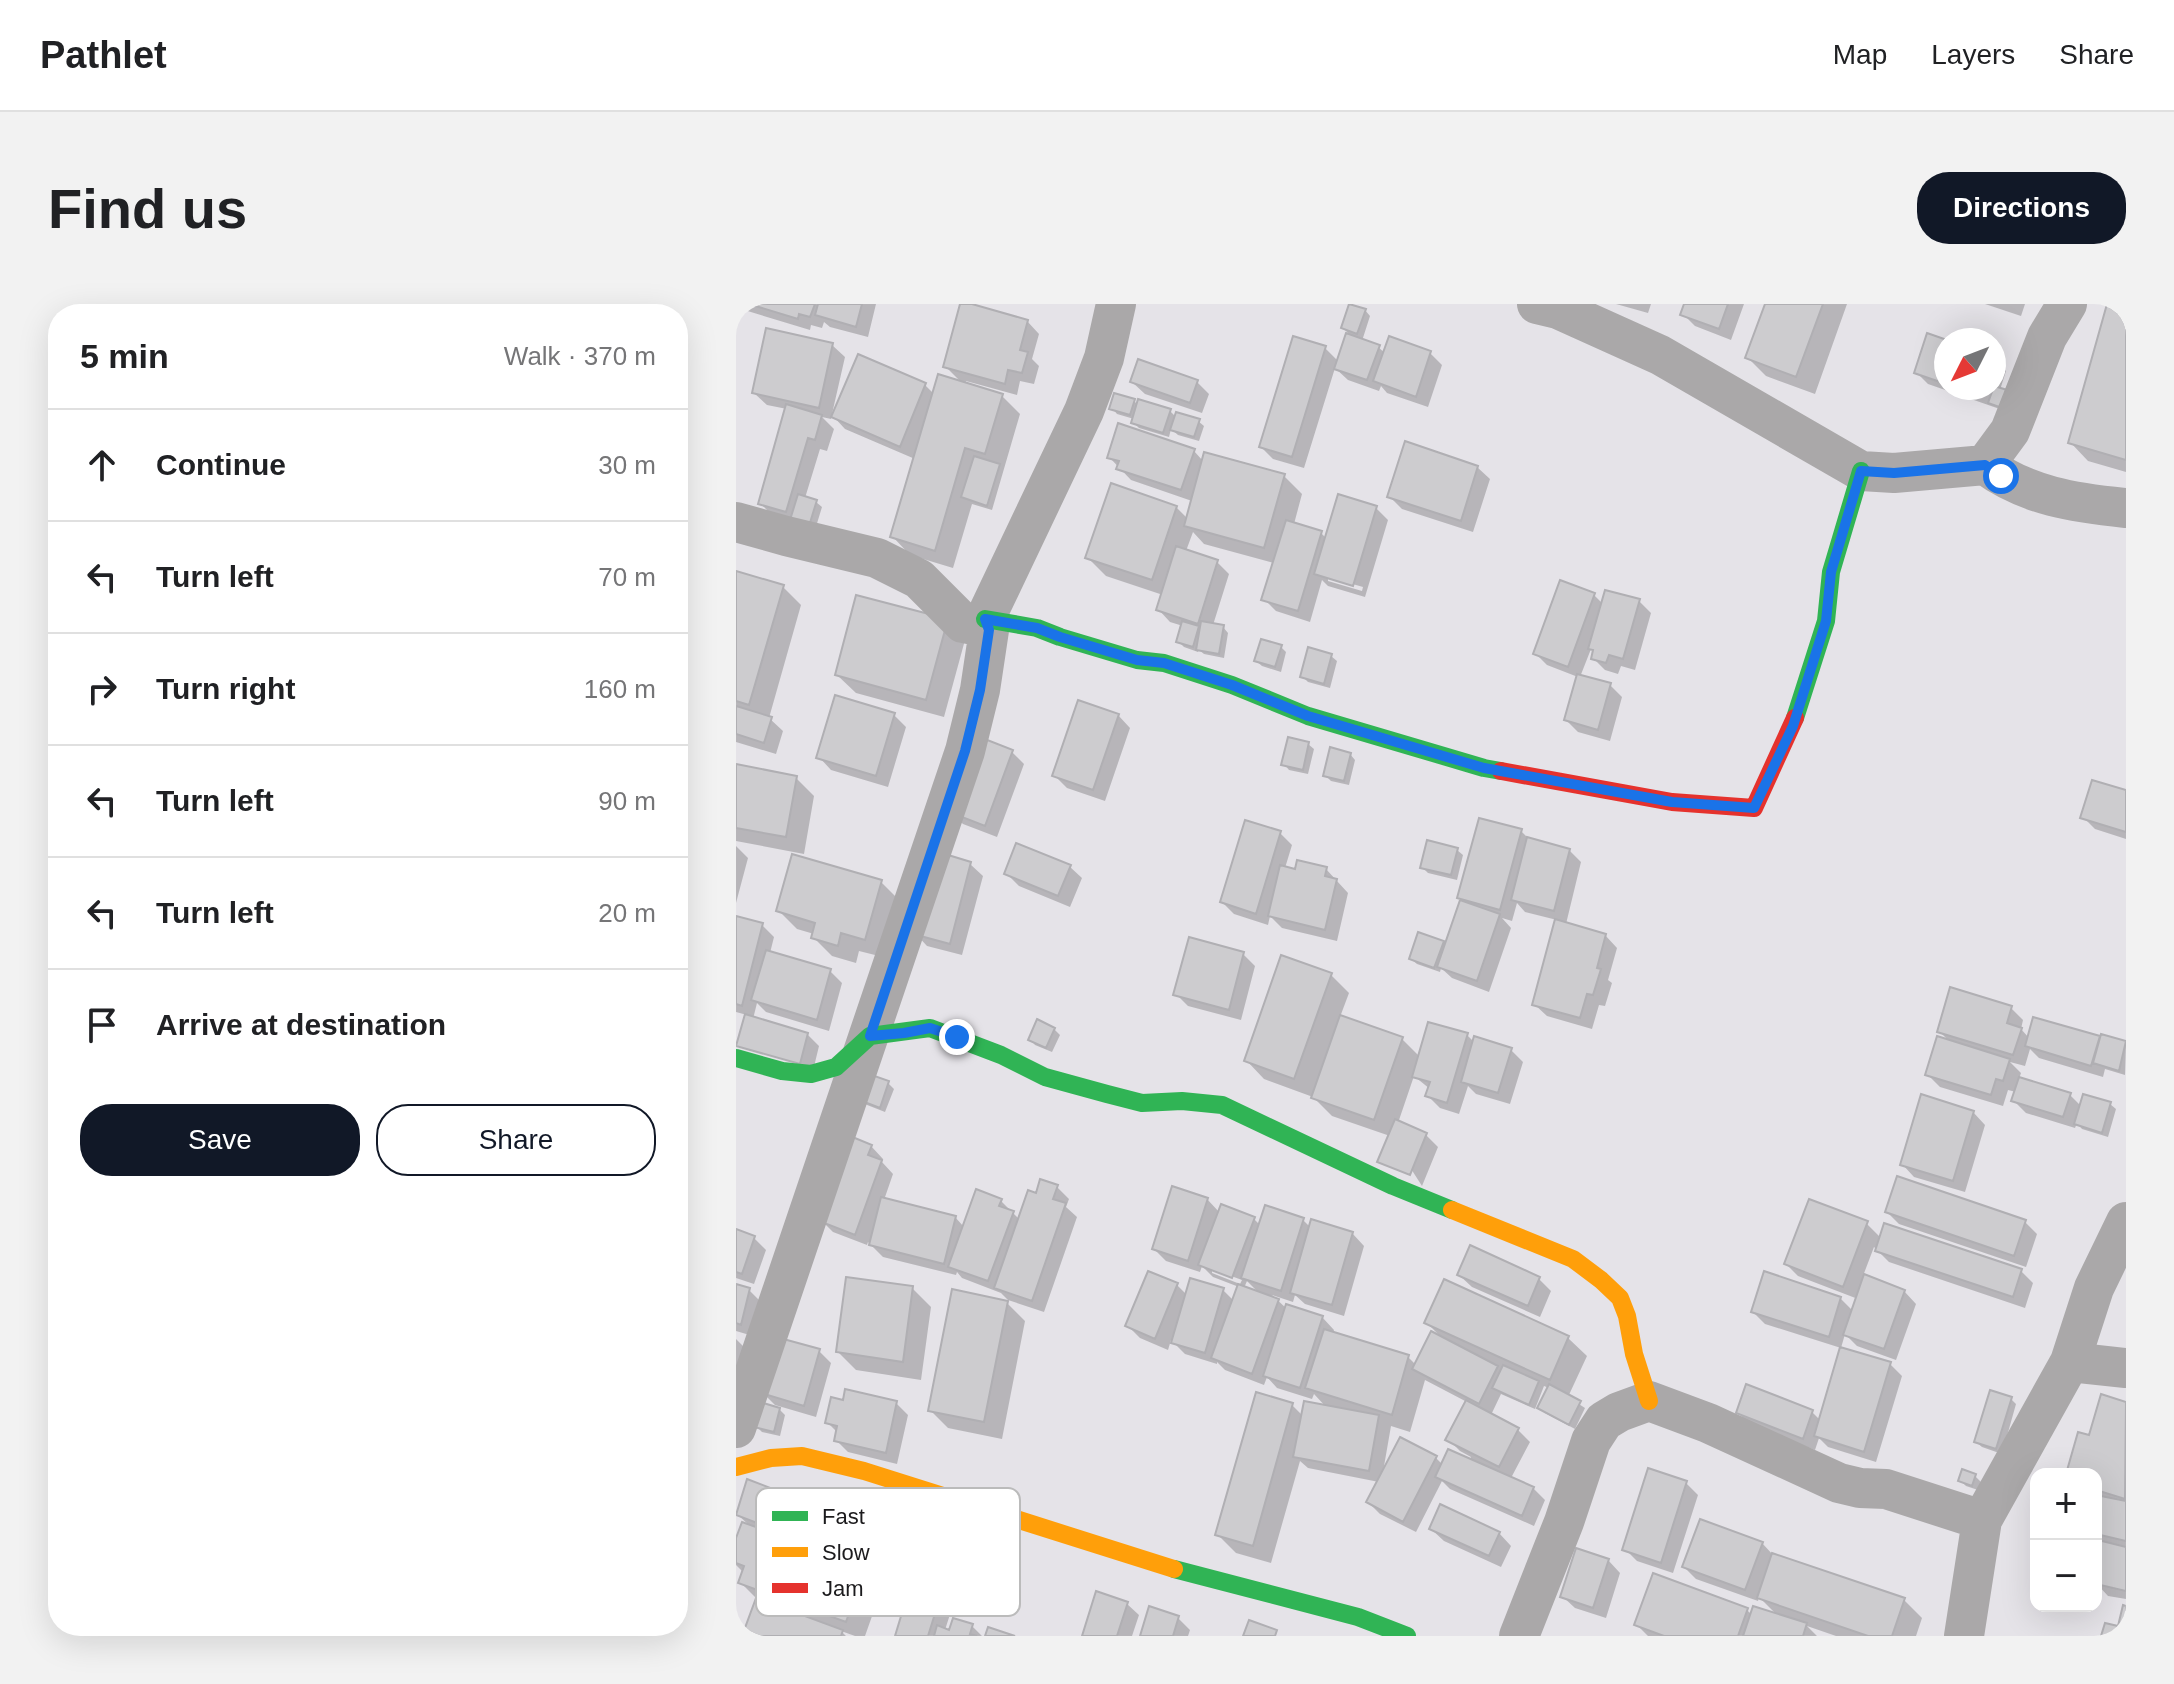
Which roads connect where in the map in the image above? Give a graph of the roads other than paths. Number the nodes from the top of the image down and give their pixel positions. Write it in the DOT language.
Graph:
graph roads {
  1 [pos="1116,304"];
  2 [pos="1537,304"];
  3 [pos="2067,304"];
  4 [pos="1985,465"];
  5 [pos="1861,471"];
  6 [pos="2126,508"];
  7 [pos="736,522"];
  8 [pos="982,625"];
  9 [pos="870,1036"];
  10 [pos="736,1058"];
  11 [pos="2126,1222"];
  12 [pos="2070,1362"];
  13 [pos="2126,1368"];
  14 [pos="1649,1401"];
  15 [pos="736,1428"];
  16 [pos="736,1467"];
  17 [pos="917,1488"];
  18 [pos="1982,1520"];
  19 [pos="1020,1521"];
  20 [pos="1407,1636"];
  21 [pos="1519,1636"];
  22 [pos="1964,1636"];
  1 -- 8 [label="street"];
  2 -- 5 [label="street"];
  3 -- 4 [label="street"];
  4 -- 5 [label="street"];
  4 -- 6 [label="street"];
  5 -- 8 [label="street"];
  7 -- 8 [label="street"];
  8 -- 9 [label="street"];
  9 -- 10 [label="street"];
  9 -- 14 [label="street"];
  9 -- 15 [label="street"];
  11 -- 12 [label="street"];
  12 -- 13 [label="street"];
  12 -- 18 [label="street"];
  14 -- 18 [label="street"];
  14 -- 21 [label="street"];
  16 -- 17 [label="street"];
  18 -- 22 [label="street"];
  19 -- 20 [label="street"];
}
